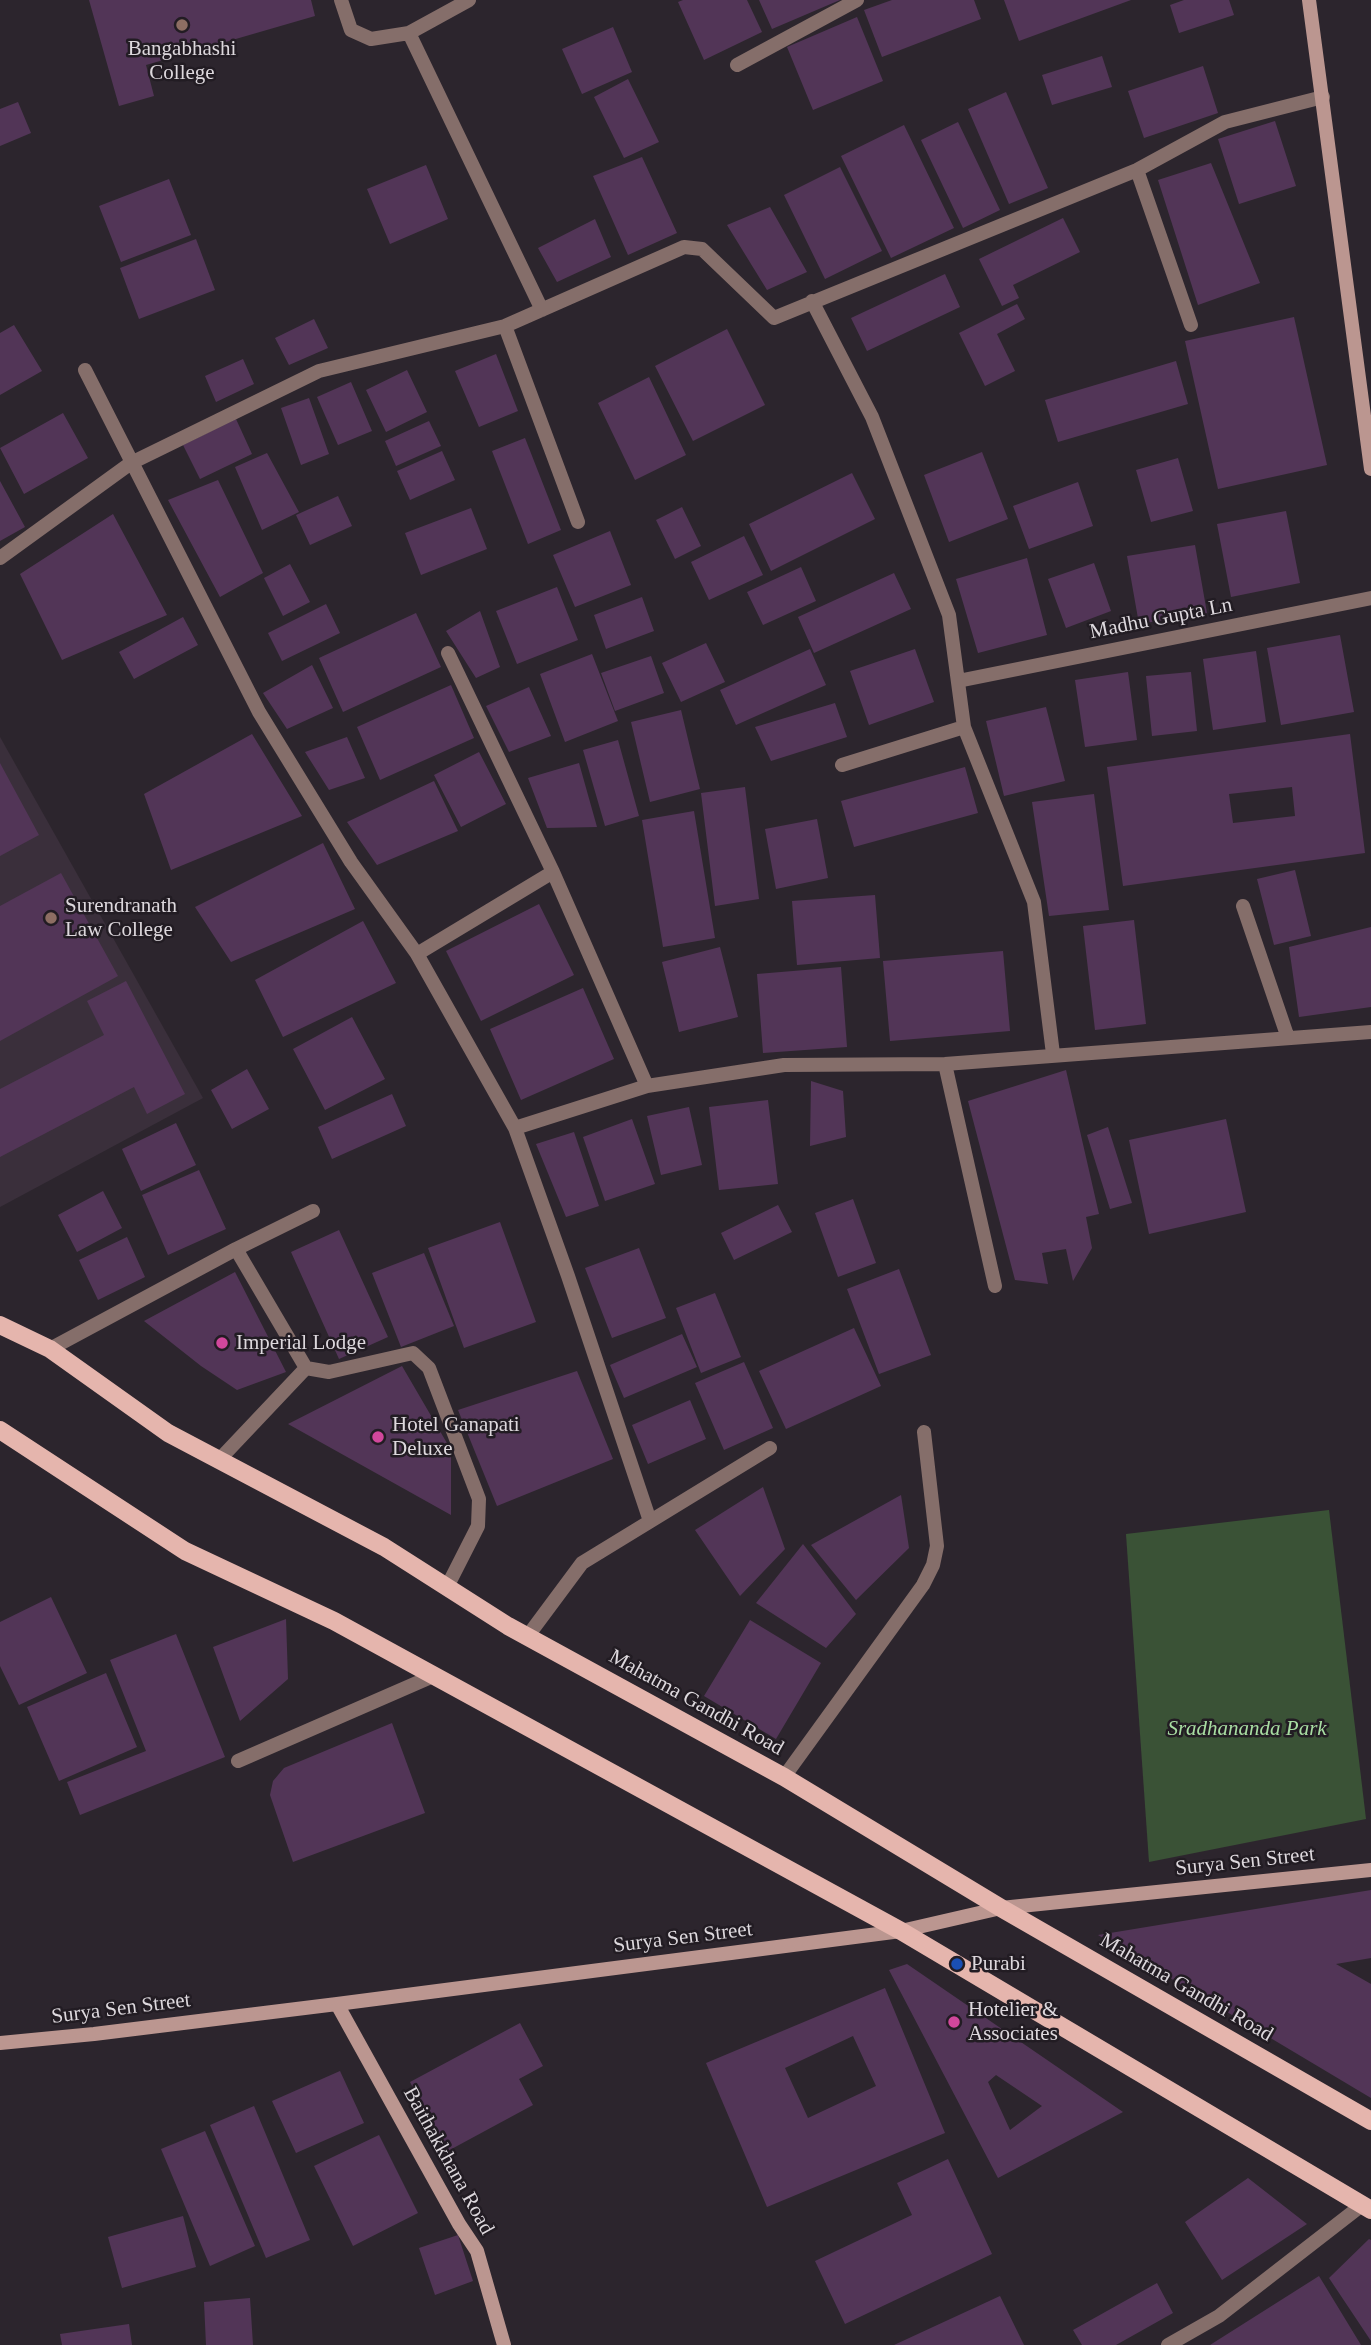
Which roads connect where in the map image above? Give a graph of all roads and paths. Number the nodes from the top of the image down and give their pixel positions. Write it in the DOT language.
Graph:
graph roads {
  1 [pos="341,0"];
  2 [pos="469,0"];
  3 [pos="857,0"];
  4 [pos="1309,0"];
  5 [pos="409,33"];
  6 [pos="737,65"];
  7 [pos="1323,97"];
  8 [pos="1138,170"];
  9 [pos="812,301"];
  10 [pos="542,310"];
  11 [pos="505,326"];
  12 [pos="1191,326"];
  13 [pos="85,370"];
  14 [pos="131,463"];
  15 [pos="1371,469"];
  16 [pos="578,522"];
  17 [pos="0,558"];
  18 [pos="1371,598"];
  19 [pos="448,653"];
  20 [pos="958,681"];
  21 [pos="964,727"];
  22 [pos="842,765"];
  23 [pos="553,872"];
  24 [pos="1243,906"];
  25 [pos="417,954"];
  26 [pos="1371,1032"];
  27 [pos="1288,1038"];
  28 [pos="1054,1054"];
  29 [pos="945,1064"];
  30 [pos="647,1086"];
  31 [pos="515,1128"];
  32 [pos="313,1211"];
  33 [pos="236,1249"];
  34 [pos="995,1286"];
  35 [pos="0,1325"];
  36 [pos="50,1349"];
  37 [pos="306,1367"];
  38 [pos="0,1430"];
  39 [pos="923,1432"];
  40 [pos="770,1448"];
  41 [pos="219,1460"];
  42 [pos="650,1521"];
  43 [pos="447,1587"];
  44 [pos="527,1637"];
  45 [pos="433,1676"];
  46 [pos="238,1761"];
  47 [pos="784,1777"];
  48 [pos="1371,1870"];
  49 [pos="1001,1908"];
  50 [pos="901,1931"];
  51 [pos="337,2004"];
  52 [pos="0,2043"];
  53 [pos="1371,2121"];
  54 [pos="1366,2207"];
  55 [pos="505,2345"];
  56 [pos="1168,2345"];
  1 -- 5 [label="street"];
  2 -- 5 [label="street"];
  3 -- 6 [label="street"];
  4 -- 7 [label="main road"];
  5 -- 10 [label="street"];
  7 -- 8 [label="street"];
  7 -- 15 [label="main road"];
  8 -- 9 [label="street"];
  8 -- 12 [label="street"];
  9 -- 10 [label="street"];
  9 -- 20 [label="street"];
  10 -- 11 [label="street"];
  11 -- 14 [label="street"];
  11 -- 16 [label="street"];
  13 -- 14 [label="street"];
  14 -- 17 [label="street"];
  14 -- 25 [label="street"];
  18 -- 20 [label="street, Madhu Gupta Ln"];
  19 -- 23 [label="street"];
  20 -- 21 [label="street"];
  21 -- 22 [label="street"];
  21 -- 28 [label="street"];
  23 -- 25 [label="street"];
  23 -- 30 [label="street"];
  24 -- 27 [label="street"];
  25 -- 31 [label="street"];
  26 -- 27 [label="street"];
  27 -- 28 [label="street"];
  28 -- 29 [label="street"];
  29 -- 30 [label="street"];
  29 -- 34 [label="street"];
  30 -- 31 [label="street"];
  31 -- 42 [label="street"];
  32 -- 33 [label="street"];
  33 -- 36 [label="street"];
  33 -- 37 [label="street"];
  35 -- 36 [label="main road, Mahatma Gandhi Road"];
  36 -- 41 [label="main road, Mahatma Gandhi Road"];
  37 -- 41 [label="street"];
  37 -- 43 [label="street"];
  38 -- 45 [label="main road"];
  39 -- 47 [label="street"];
  40 -- 42 [label="street"];
  41 -- 43 [label="main road, Mahatma Gandhi Road"];
  42 -- 44 [label="street"];
  43 -- 44 [label="main road, Mahatma Gandhi Road"];
  44 -- 47 [label="main road, Mahatma Gandhi Road"];
  45 -- 46 [label="street"];
  45 -- 50 [label="main road"];
  47 -- 49 [label="main road, Mahatma Gandhi Road"];
  48 -- 49 [label="main road, Surya Sen Street"];
  49 -- 50 [label="main road, Surya Sen Street"];
  49 -- 53 [label="main road, Mahatma Gandhi Road"];
  50 -- 51 [label="main road, Surya Sen Street"];
  50 -- 54 [label="main road"];
  51 -- 52 [label="main road, Surya Sen Street"];
  51 -- 55 [label="main road, Baithakkhana Road"];
  54 -- 56 [label="street"];
}
